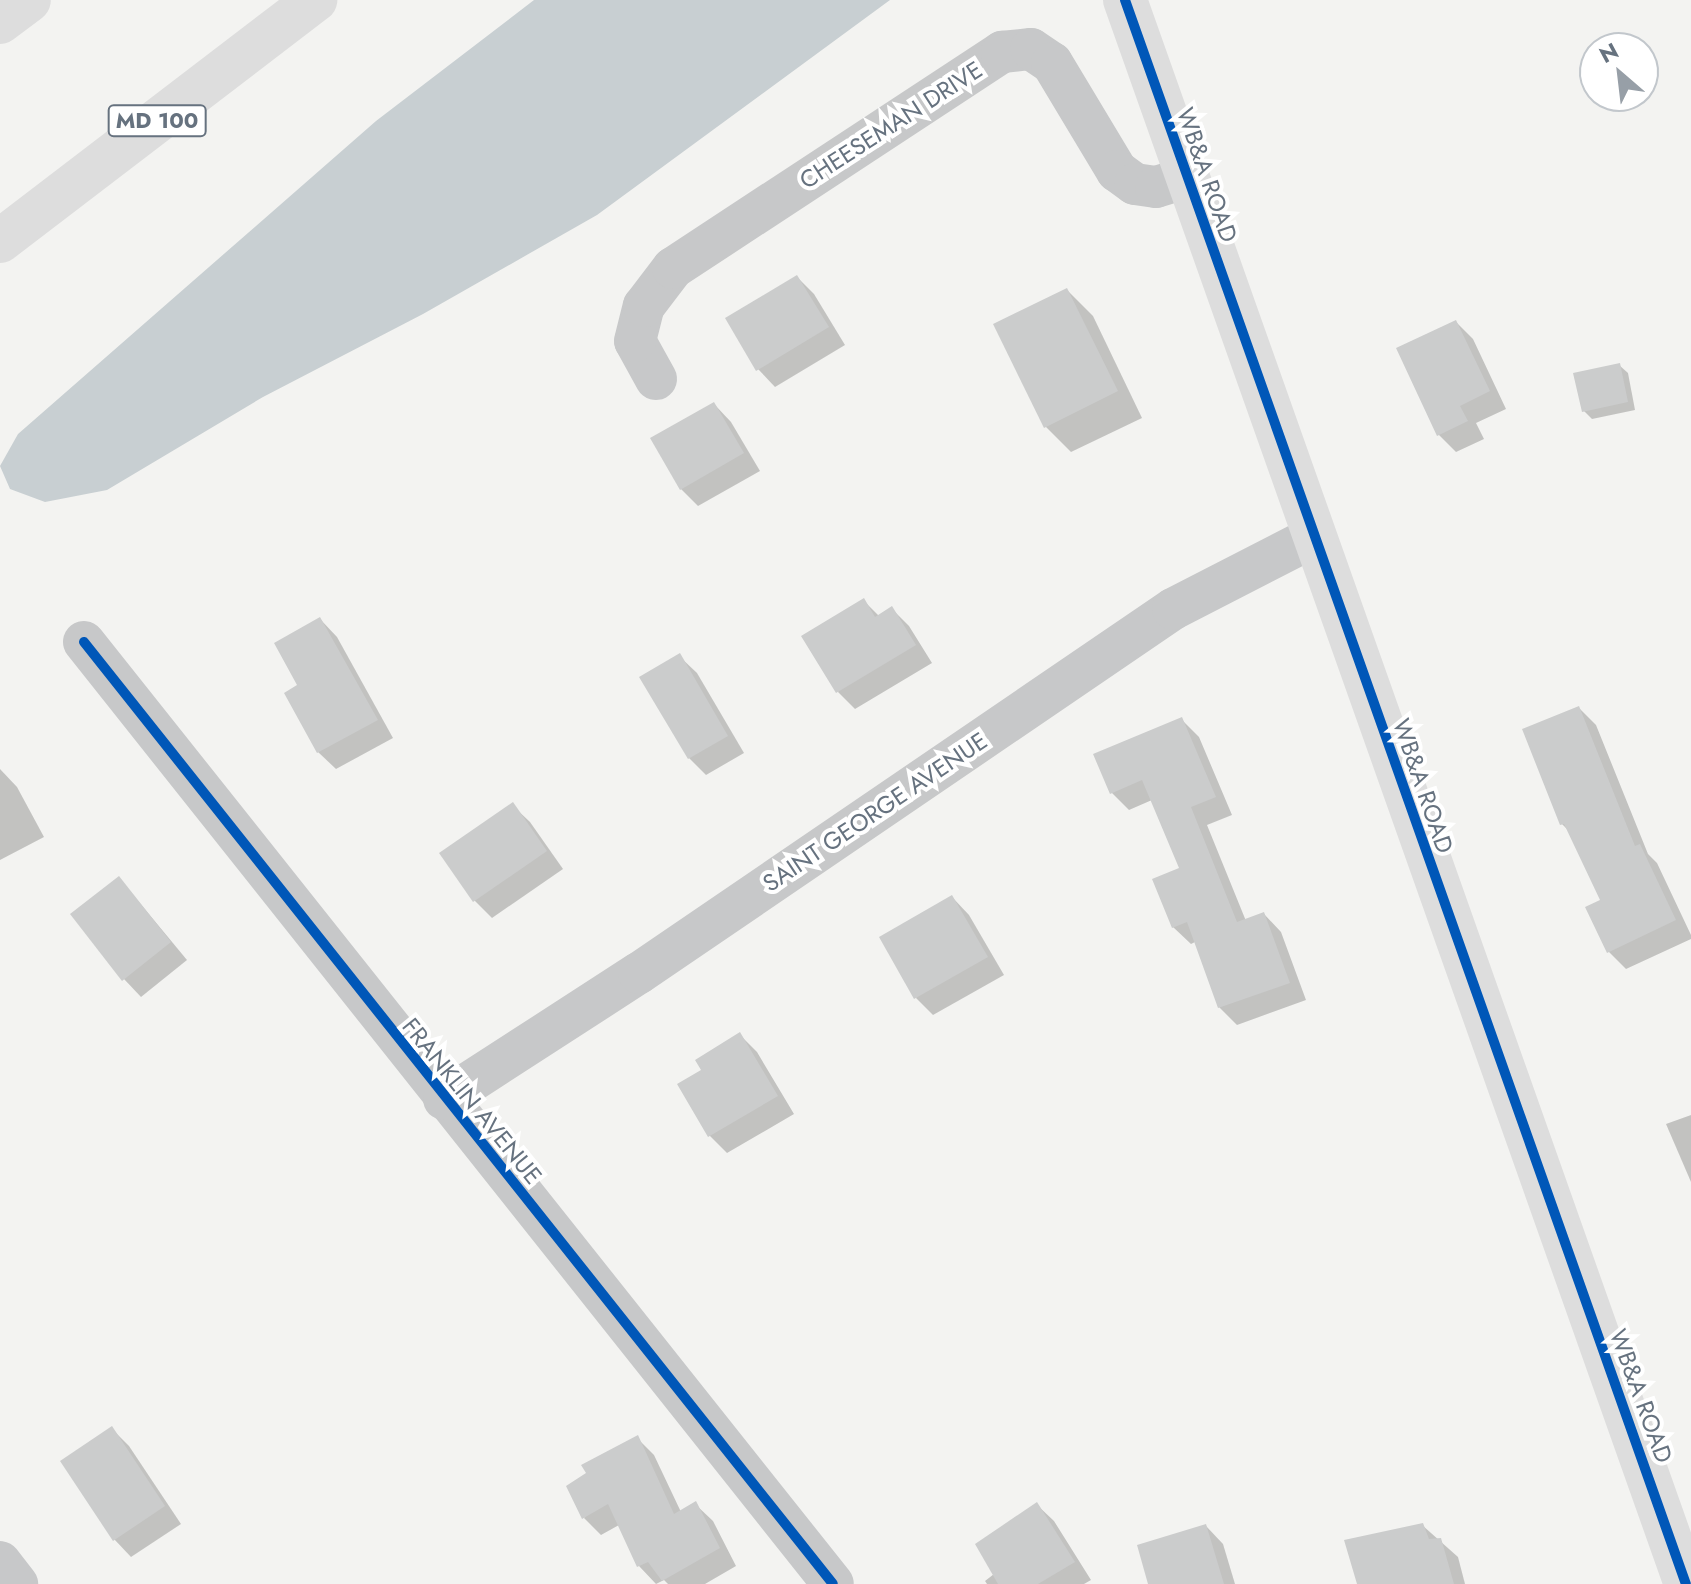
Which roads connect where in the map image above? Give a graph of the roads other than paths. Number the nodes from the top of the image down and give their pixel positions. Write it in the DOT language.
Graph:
graph roads {
  1 [pos="29,0"];
  2 [pos="315,0"];
  3 [pos="1125,0"];
  4 [pos="0,22"];
  5 [pos="1186,178"];
  6 [pos="0,241"];
  7 [pos="656,379"];
  8 [pos="1313,537"];
  9 [pos="84,642"];
  10 [pos="444,1099"];
  11 [pos="0,1562"];
  12 [pos="17,1584"];
  13 [pos="833,1584"];
  14 [pos="1686,1584"];
  1 -- 4 [label="main road"];
  2 -- 6 [label="main road, MD 100"];
  3 -- 5 [label="main road, WB&A ROAD"];
  5 -- 7 [label="street, CHEESEMAN DRIVE"];
  5 -- 8 [label="main road, WB&A ROAD"];
  8 -- 10 [label="street, SAINT GEORGE AVENUE"];
  8 -- 14 [label="main road, WB&A ROAD"];
  9 -- 10 [label="street, FRANKLIN AVENUE"];
  10 -- 13 [label="street, FRANKLIN AVENUE"];
  11 -- 12 [label="street"];
}
